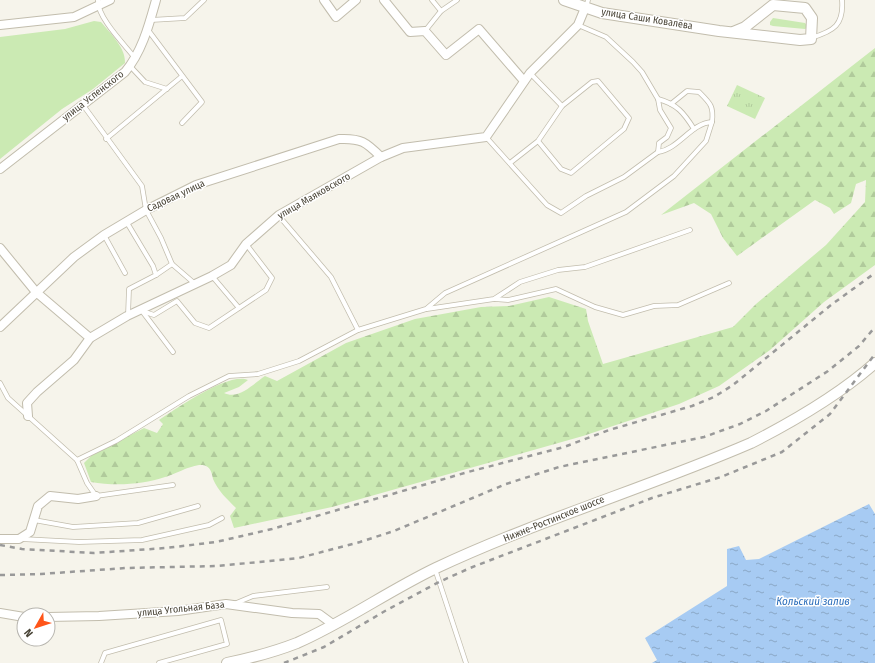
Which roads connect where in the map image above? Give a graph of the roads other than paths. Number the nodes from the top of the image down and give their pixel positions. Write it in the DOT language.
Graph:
graph roads {
  1 [pos="110,0"];
  2 [pos="156,0"];
  3 [pos="204,0"];
  4 [pos="324,0"];
  5 [pos="356,0"];
  6 [pos="384,0"];
  7 [pos="432,0"];
  8 [pos="457,0"];
  9 [pos="564,0"];
  10 [pos="842,0"];
  11 [pos="846,0"];
  12 [pos="98,3"];
  13 [pos="587,4"];
  14 [pos="842,9"];
  15 [pos="441,11"];
  16 [pos="151,20"];
  17 [pos="0,25"];
  18 [pos="578,25"];
  19 [pos="148,30"];
  20 [pos="425,31"];
  21 [pos="733,32"];
  22 [pos="810,38"];
  23 [pos="135,58"];
  24 [pos="130,66"];
  25 [pos="530,73"];
  26 [pos="181,77"];
  27 [pos="524,81"];
  28 [pos="167,89"];
  29 [pos="658,99"];
  30 [pos="671,104"];
  31 [pos="83,105"];
  32 [pos="562,106"];
  33 [pos="712,122"];
  34 [pos="182,123"];
  35 [pos="694,129"];
  36 [pos="486,137"];
  37 [pos="106,139"];
  38 [pos="538,141"];
  39 [pos="658,152"];
  40 [pos="381,157"];
  41 [pos="510,163"];
  42 [pos="0,169"];
  43 [pos="146,210"];
  44 [pos="279,215"];
  45 [pos="126,221"];
  46 [pos="690,230"];
  47 [pos="104,236"];
  48 [pos="246,244"];
  49 [pos="0,248"];
  50 [pos="172,264"];
  51 [pos="125,273"];
  52 [pos="156,275"];
  53 [pos="212,276"];
  54 [pos="194,283"];
  55 [pos="730,283"];
  56 [pos="36,292"];
  57 [pos="494,299"];
  58 [pos="239,308"];
  59 [pos="426,309"];
  60 [pos="142,311"];
  61 [pos="127,316"];
  62 [pos="0,327"];
  63 [pos="358,330"];
  64 [pos="90,338"];
  65 [pos="173,352"];
  66 [pos="875,362"];
  67 [pos="0,383"];
  68 [pos="28,416"];
  69 [pos="77,460"];
  70 [pos="173,485"];
  71 [pos="96,496"];
  72 [pos="198,506"];
  73 [pos="222,518"];
  74 [pos="34,520"];
  75 [pos="19,538"];
  76 [pos="0,539"];
  77 [pos="435,569"];
  78 [pos="327,587"];
  79 [pos="231,605"];
  80 [pos="0,613"];
  81 [pos="16,616"];
  82 [pos="56,617"];
  83 [pos="334,625"];
  84 [pos="101,663"];
  85 [pos="159,663"];
  86 [pos="227,663"];
  87 [pos="466,663"];
  1 -- 12 [label="street"];
  2 -- 16 [label="street, улица Успенского"];
  3 -- 16 [label="lane"];
  4 -- 5 [label="street"];
  6 -- 20 [label="street"];
  7 -- 15 [label="lane"];
  8 -- 15 [label="lane"];
  9 -- 13 [label="street, улица Саши Ковалёва"];
  10 -- 14 [label="lane"];
  11 -- 14 [label="lane"];
  12 -- 17 [label="street"];
  12 -- 23 [label="lane"];
  13 -- 18 [label="street"];
  13 -- 21 [label="street, улица Саши Ковалёва"];
  14 -- 22 [label="lane"];
  15 -- 20 [label="lane"];
  16 -- 19 [label="street, улица Успенского"];
  18 -- 25 [label="street"];
  18 -- 29 [label="lane"];
  19 -- 23 [label="street, улица Успенского"];
  19 -- 26 [label="lane"];
  20 -- 27 [label="street"];
  21 -- 22 [label="street, улица Саши Ковалёва"];
  21 -- 22 [label="street"];
  23 -- 24 [label="street, улица Успенского"];
  24 -- 28 [label="lane"];
  24 -- 31 [label="street, улица Успенского"];
  25 -- 27 [label="street"];
  25 -- 32 [label="lane"];
  26 -- 28 [label="lane"];
  26 -- 34 [label="lane"];
  27 -- 36 [label="street"];
  28 -- 37 [label="lane"];
  29 -- 30 [label="lane"];
  29 -- 39 [label="lane"];
  30 -- 33 [label="lane"];
  30 -- 35 [label="lane"];
  31 -- 37 [label="lane"];
  31 -- 42 [label="street, улица Успенского"];
  32 -- 38 [label="lane"];
  32 -- 38 [label="lane"];
  33 -- 35 [label="lane"];
  33 -- 59 [label="lane"];
  35 -- 39 [label="lane"];
  36 -- 40 [label="street, улица Маяковского"];
  36 -- 41 [label="lane"];
  37 -- 43 [label="lane"];
  38 -- 41 [label="lane"];
  39 -- 41 [label="lane"];
  40 -- 43 [label="street, Садовая улица"];
  40 -- 44 [label="street, улица Маяковского"];
  43 -- 45 [label="street, Садовая улица"];
  43 -- 50 [label="lane"];
  44 -- 48 [label="street, улица Маяковского"];
  44 -- 63 [label="lane"];
  45 -- 47 [label="street, Садовая улица"];
  45 -- 52 [label="lane"];
  46 -- 57 [label="lane"];
  47 -- 51 [label="lane"];
  47 -- 56 [label="street, Садовая улица"];
  48 -- 53 [label="street, улица Маяковского"];
  48 -- 58 [label="lane"];
  49 -- 56 [label="street"];
  50 -- 52 [label="lane"];
  50 -- 54 [label="lane"];
  52 -- 61 [label="lane"];
  53 -- 54 [label="street, улица Маяковского"];
  53 -- 58 [label="lane"];
  54 -- 60 [label="street, улица Маяковского"];
  55 -- 57 [label="lane"];
  56 -- 62 [label="street, Садовая улица"];
  56 -- 64 [label="street"];
  57 -- 59 [label="lane"];
  58 -- 60 [label="lane"];
  59 -- 63 [label="lane"];
  60 -- 61 [label="street, улица Маяковского"];
  60 -- 65 [label="lane"];
  61 -- 64 [label="street, улица Маяковского"];
  63 -- 69 [label="lane"];
  64 -- 68 [label="street, улица Маяковского"];
  66 -- 77 [label="street, Нижне-Ростинское шоссе"];
  67 -- 68 [label="lane"];
  68 -- 69 [label="lane"];
  69 -- 71 [label="lane"];
  70 -- 71 [label="lane"];
  71 -- 74 [label="street"];
  72 -- 74 [label="lane"];
  73 -- 75 [label="lane"];
  74 -- 75 [label="street"];
  75 -- 76 [label="street"];
  77 -- 83 [label="street, Нижне-Ростинское шоссе"];
  77 -- 87 [label="lane"];
  78 -- 79 [label="lane"];
  79 -- 82 [label="street, улица Угольная База"];
  79 -- 83 [label="street, улица Угольная База"];
  80 -- 81 [label="street"];
  83 -- 86 [label="street, Нижне-Ростинское шоссе"];
  84 -- 85 [label="lane"];
}
